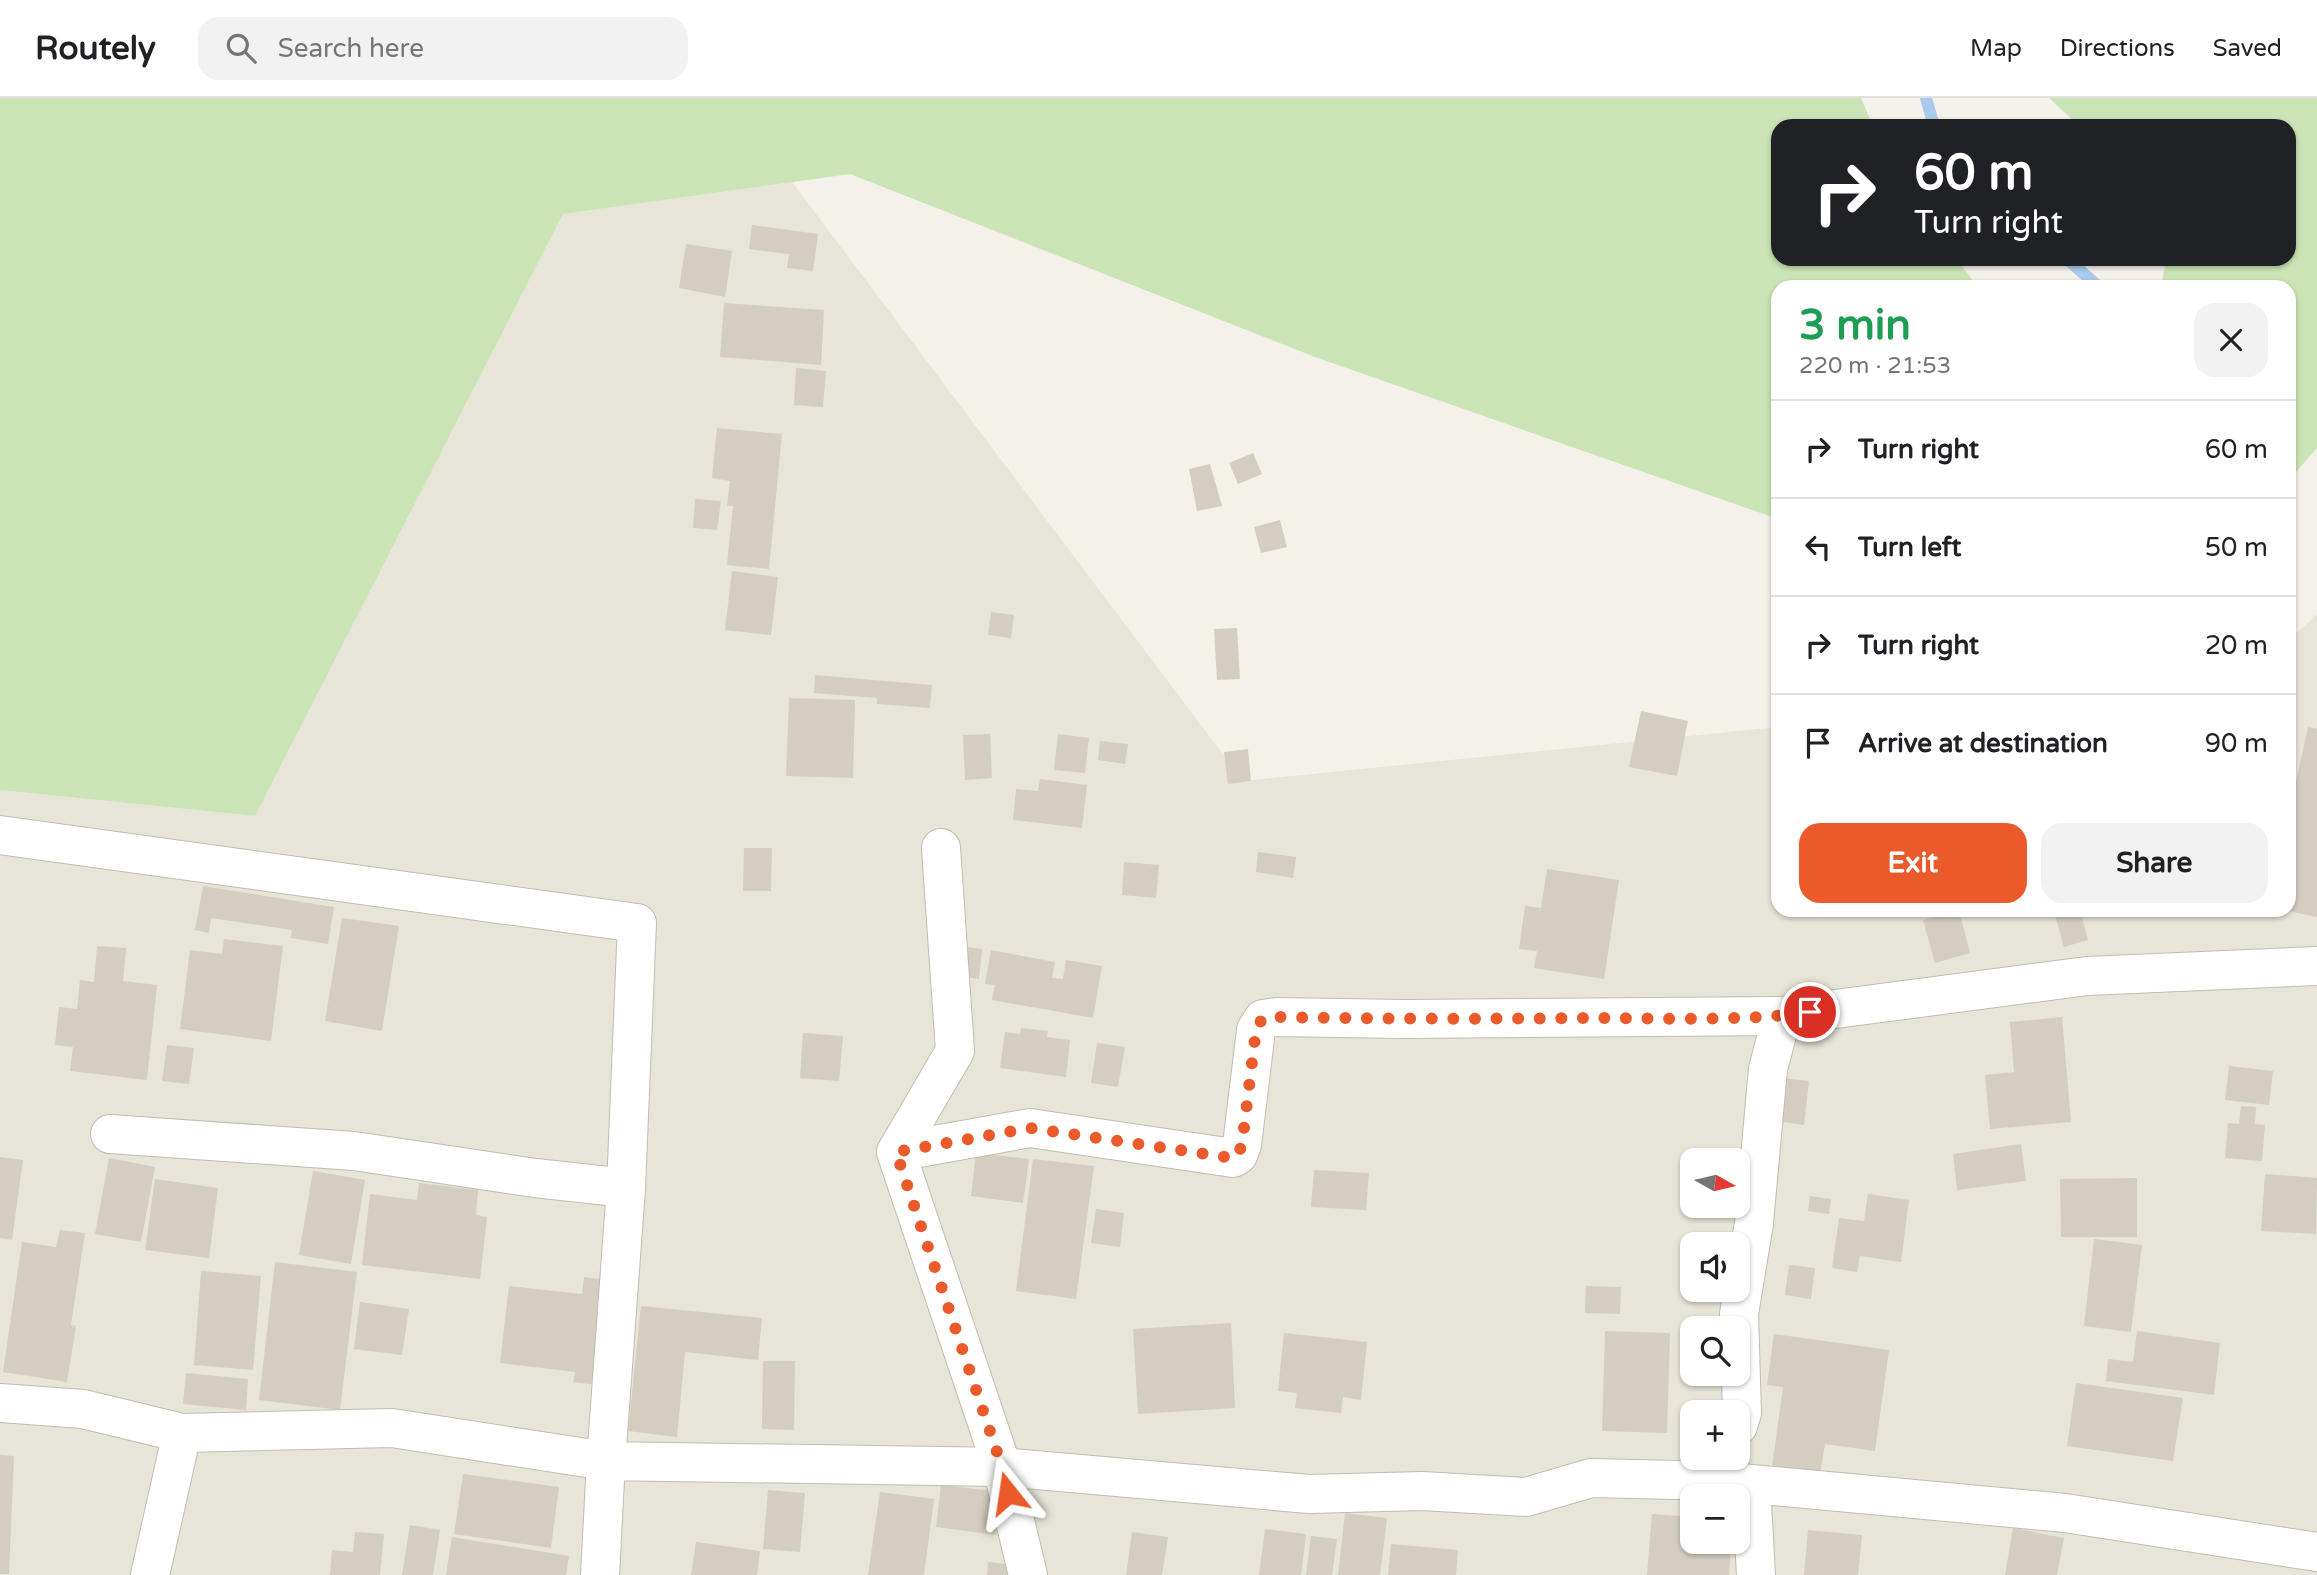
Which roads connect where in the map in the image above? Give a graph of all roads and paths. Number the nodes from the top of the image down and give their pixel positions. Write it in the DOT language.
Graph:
graph roads {
  1 [pos="0,835"];
  2 [pos="941,848"];
  3 [pos="2317,966"];
  4 [pos="1782,1016"];
  5 [pos="110,1134"];
  6 [pos="896,1152"];
  7 [pos="626,1188"];
  8 [pos="1742,1400"];
  9 [pos="0,1403"];
  10 [pos="182,1433"];
  11 [pos="606,1461"];
  12 [pos="1002,1467"];
  13 [pos="1733,1475"];
  14 [pos="2317,1552"];
  15 [pos="150,1575"];
  16 [pos="600,1575"];
  17 [pos="1028,1575"];
  18 [pos="1756,1575"];
  1 -- 7 [label="street"];
  2 -- 6 [label="street"];
  3 -- 4 [label="street"];
  4 -- 6 [label="street"];
  4 -- 8 [label="street"];
  5 -- 7 [label="street"];
  6 -- 12 [label="street"];
  7 -- 11 [label="street"];
  9 -- 10 [label="street"];
  10 -- 11 [label="street"];
  10 -- 15 [label="street"];
  11 -- 12 [label="street"];
  11 -- 16 [label="street"];
  12 -- 13 [label="street"];
  12 -- 17 [label="street"];
  13 -- 14 [label="street"];
  13 -- 18 [label="street"];
}
